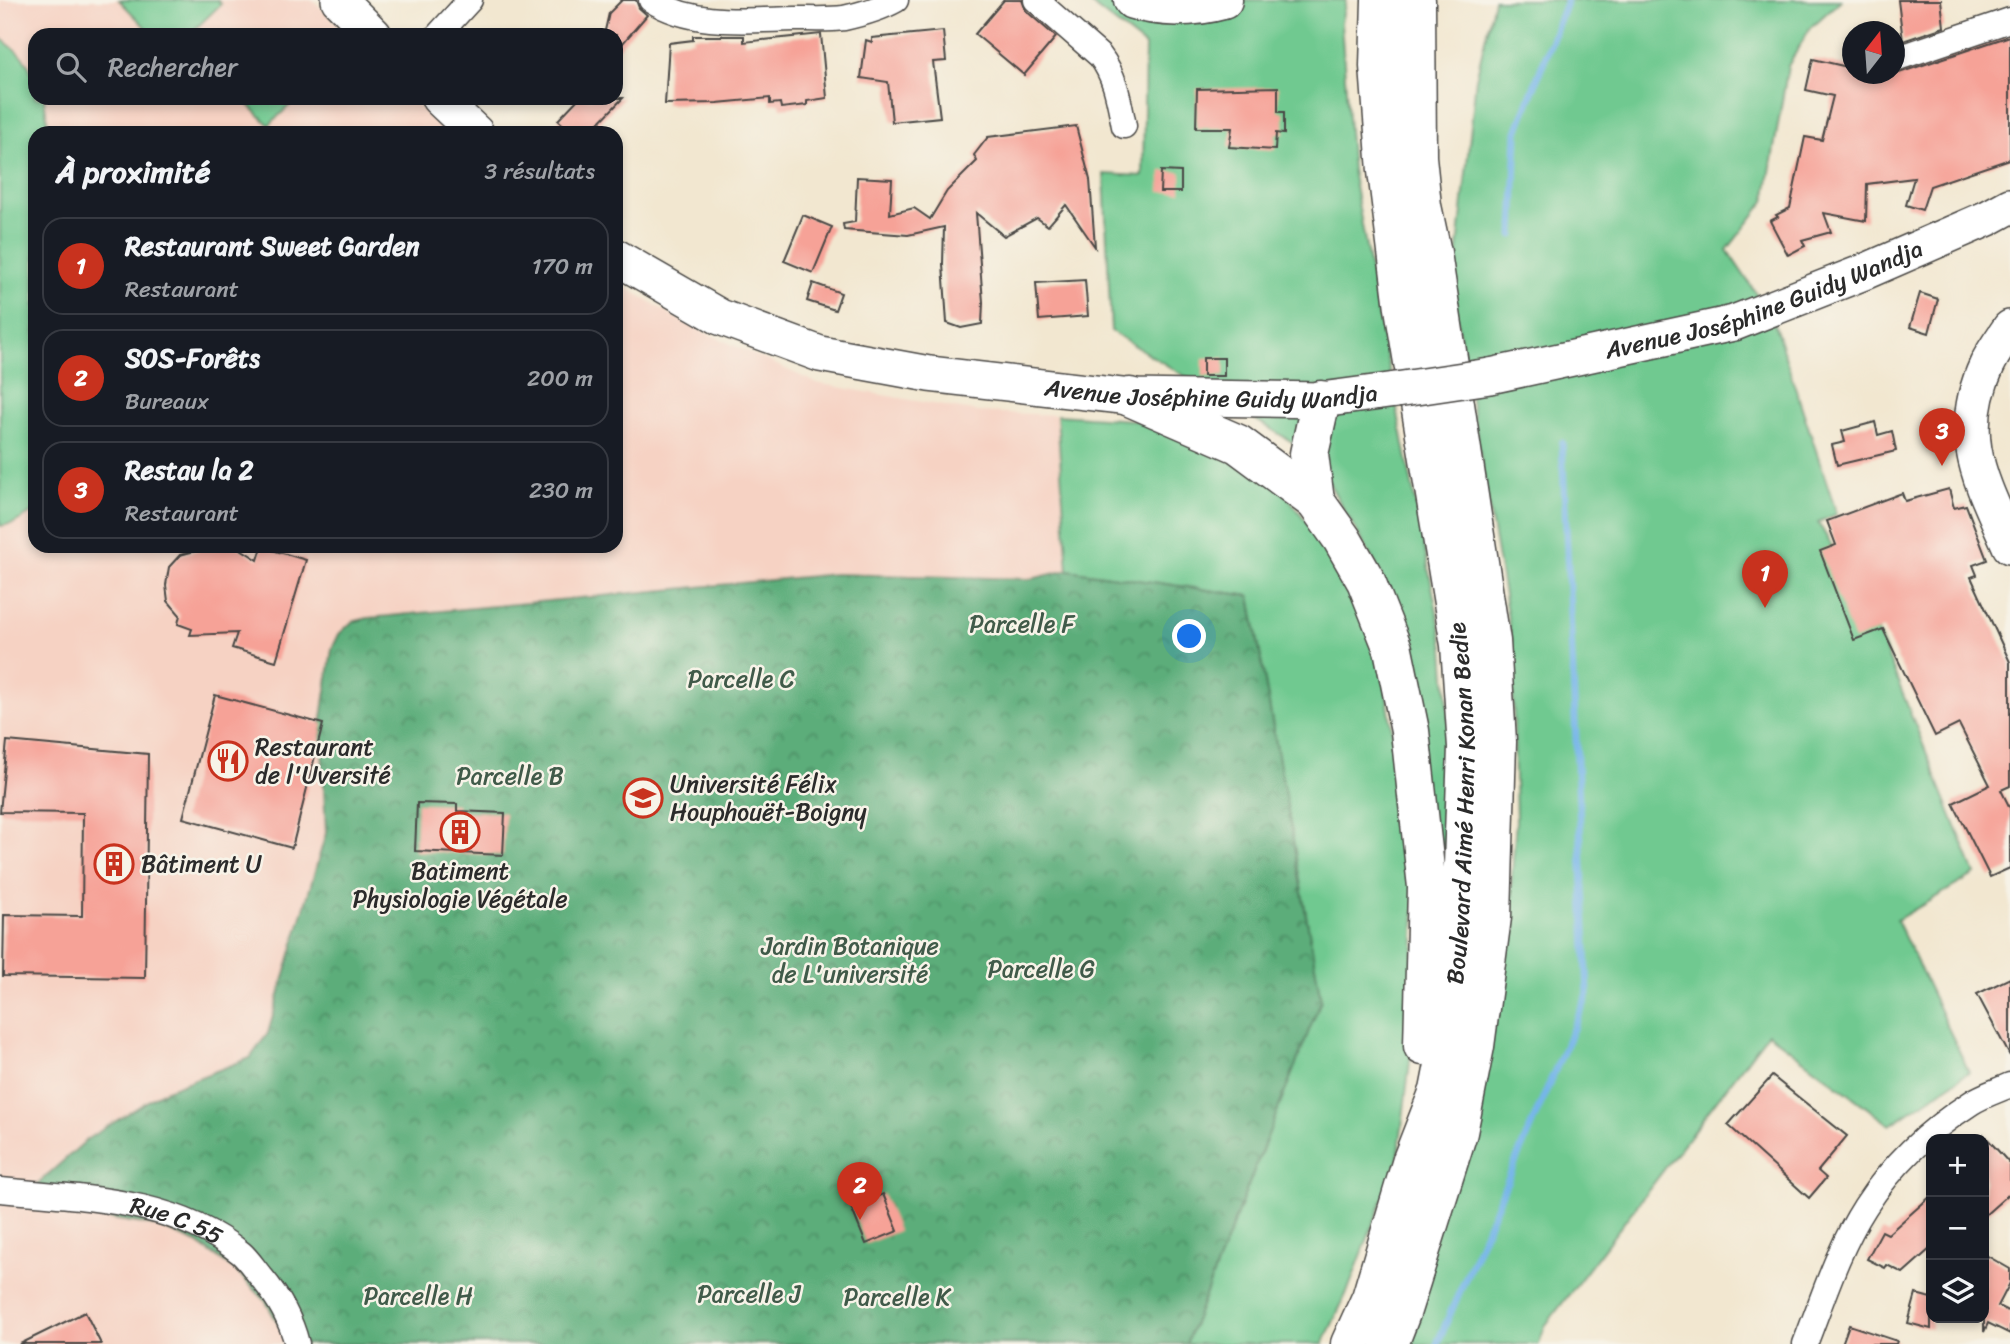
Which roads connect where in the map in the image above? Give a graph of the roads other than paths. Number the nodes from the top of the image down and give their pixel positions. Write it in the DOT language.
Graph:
graph roads {
  1 [pos="339,0"];
  2 [pos="470,0"];
  3 [pos="651,0"];
  4 [pos="896,0"];
  5 [pos="1036,0"];
  6 [pos="1133,0"];
  7 [pos="1223,0"];
  8 [pos="1381,0"];
  9 [pos="1416,0"];
  10 [pos="1442,0"];
  11 [pos="2010,20"];
  12 [pos="367,28"];
  13 [pos="444,28"];
  14 [pos="1905,56"];
  15 [pos="446,105"];
  16 [pos="469,126"];
  17 [pos="1124,126"];
  18 [pos="2003,218"];
  19 [pos="1432,253"];
  20 [pos="623,261"];
  21 [pos="2010,328"];
  22 [pos="1130,397"];
  23 [pos="1321,400"];
  24 [pos="1315,501"];
  25 [pos="2010,546"];
  26 [pos="2010,1085"];
  27 [pos="1412,1160"];
  28 [pos="0,1190"];
  29 [pos="297,1344"];
  30 [pos="1350,1344"];
  31 [pos="1388,1344"];
  32 [pos="1805,1344"];
  1 -- 12 [label="street"];
  2 -- 13 [label="street"];
  3 -- 4 [label="street"];
  5 -- 17 [label="street"];
  6 -- 7 [label="highway"];
  8 -- 27 [label="highway, Boulevard Aimé Henri Konan Bedie"];
  9 -- 19 [label="highway, Boulevard Aimé Henri Konan Bedie"];
  10 -- 19 [label="highway"];
  11 -- 14 [label="street"];
  15 -- 16 [label="street"];
  18 -- 23 [label="street, Avenue Joséphine Guidy Wandja, bridge"];
  19 -- 31 [label="highway, Boulevard Aimé Henri Konan Bedie"];
  20 -- 22 [label="street, Avenue Joséphine Guidy Wandja"];
  21 -- 25 [label="street"];
  22 -- 23 [label="street, Avenue Joséphine Guidy Wandja"];
  22 -- 24 [label="highway"];
  23 -- 24 [label="highway"];
  24 -- 27 [label="highway"];
  26 -- 32 [label="street"];
  27 -- 30 [label="highway, Boulevard Aimé Henri Konan Bedie"];
  28 -- 29 [label="street, Rue C 55"];
}
